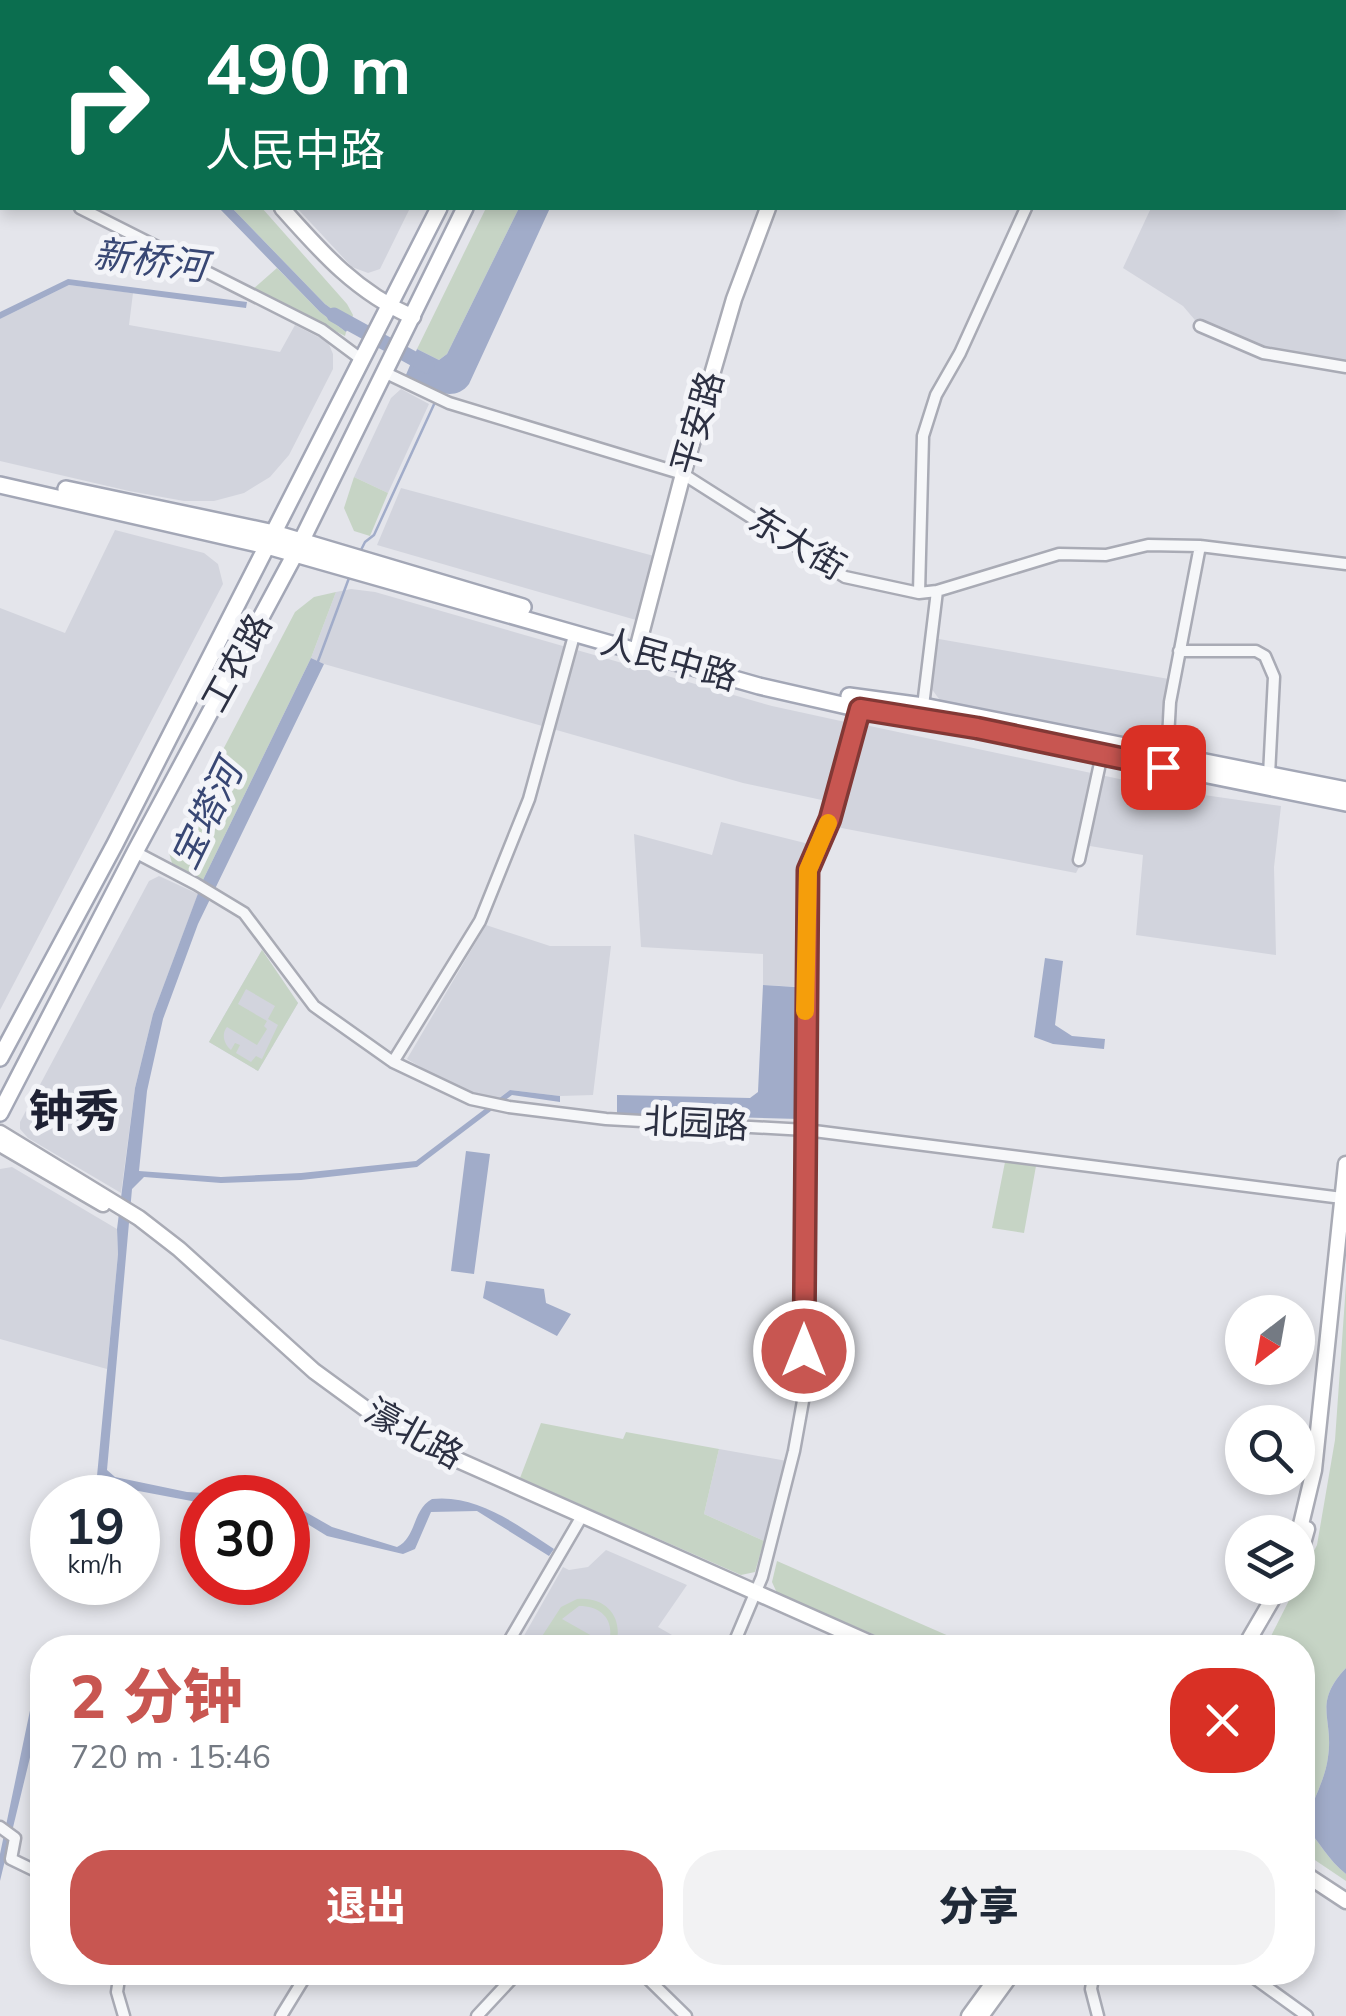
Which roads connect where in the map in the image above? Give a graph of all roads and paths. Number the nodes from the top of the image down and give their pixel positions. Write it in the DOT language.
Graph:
graph roads {
  1 [pos="84,210"];
  2 [pos="284,210"];
  3 [pos="438,210"];
  4 [pos="463,210"];
  5 [pos="767,210"];
  6 [pos="1025,210"];
  7 [pos="388,306"];
  8 [pos="413,317"];
  9 [pos="1200,326"];
  10 [pos="364,354"];
  11 [pos="1346,367"];
  12 [pos="388,369"];
  13 [pos="683,474"];
  14 [pos="0,475"];
  15 [pos="0,485"];
  16 [pos="271,540"];
  17 [pos="1200,546"];
  18 [pos="298,548"];
  19 [pos="1346,564"];
  20 [pos="367,567"];
  21 [pos="938,590"];
  22 [pos="919,593"];
  23 [pos="575,632"];
  24 [pos="639,642"];
  25 [pos="1179,651"];
  26 [pos="923,706"];
  27 [pos="860,709"];
  28 [pos="1102,754"];
  29 [pos="1167,756"];
  30 [pos="1269,775"];
  31 [pos="1346,790"];
  32 [pos="1346,803"];
  33 [pos="135,852"];
  34 [pos="1079,860"];
  35 [pos="0,1058"];
  36 [pos="393,1062"];
  37 [pos="0,1113"];
  38 [pos="806,1130"];
  39 [pos="0,1133"];
  40 [pos="0,1144"];
  41 [pos="1346,1164"];
  42 [pos="1342,1198"];
  43 [pos="109,1202"];
  44 [pos="1346,1226"];
  45 [pos="1303,1515"];
  46 [pos="1309,1515"];
  47 [pos="580,1520"];
  48 [pos="754,1596"];
  49 [pos="1272,1605"];
  50 [pos="1275,1605"];
  51 [pos="512,1635"];
  52 [pos="738,1635"];
  53 [pos="834,1635"];
  54 [pos="849,1635"];
  55 [pos="1252,1635"];
  56 [pos="1260,1635"];
  57 [pos="0,1827"];
  58 [pos="30,1868"];
  59 [pos="1315,1871"];
  60 [pos="1315,1881"];
  61 [pos="1346,1891"];
  62 [pos="1346,1901"];
  63 [pos="118,1985"];
  64 [pos="300,1985"];
  65 [pos="506,1985"];
  66 [pos="655,1985"];
  67 [pos="992,1985"];
  68 [pos="1004,1985"];
  69 [pos="1092,1985"];
  70 [pos="1264,1985"];
  71 [pos="124,2016"];
  72 [pos="281,2016"];
  73 [pos="477,2016"];
  74 [pos="686,2016"];
  75 [pos="969,2016"];
  76 [pos="982,2016"];
  77 [pos="1098,2016"];
  78 [pos="1307,2016"];
  1 -- 10 [label="street"];
  2 -- 7 [label="street"];
  3 -- 7 [label="main road, 工农路"];
  4 -- 8 [label="main road, 工农路"];
  5 -- 13 [label="street, 平安路"];
  6 -- 22 [label="street"];
  7 -- 8 [label="street"];
  7 -- 10 [label="main road, 工农路"];
  8 -- 12 [label="main road, 工农路"];
  9 -- 11 [label="street"];
  10 -- 16 [label="main road, 工农路"];
  12 -- 13 [label="street, 东大街"];
  12 -- 18 [label="main road, 工农路"];
  13 -- 22 [label="street, 东大街"];
  13 -- 24 [label="street, 平安路"];
  14 -- 16 [label="main road, 人民中路"];
  15 -- 16 [label="main road, 人民中路"];
  16 -- 18 [label="main road, 人民中路"];
  16 -- 35 [label="main road, 工农路"];
  17 -- 19 [label="street, 东大街"];
  17 -- 21 [label="street, 东大街"];
  17 -- 25 [label="street"];
  18 -- 20 [label="main road, 人民中路"];
  18 -- 33 [label="main road, 工农路"];
  20 -- 23 [label="main road, 人民中路"];
  20 -- 24 [label="main road, 人民中路"];
  21 -- 22 [label="street, 东大街"];
  21 -- 26 [label="street"];
  23 -- 27 [label="main road, 人民中路"];
  23 -- 36 [label="street"];
  24 -- 26 [label="main road, 人民中路"];
  25 -- 29 [label="street"];
  25 -- 30 [label="street"];
  26 -- 29 [label="main road, 人民中路"];
  27 -- 28 [label="main road, 人民中路"];
  27 -- 38 [label="street"];
  28 -- 32 [label="main road, 人民中路"];
  28 -- 34 [label="street"];
  29 -- 30 [label="main road, 人民中路"];
  30 -- 31 [label="main road, 人民中路"];
  33 -- 36 [label="street, 北园路"];
  33 -- 37 [label="main road, 工农路"];
  36 -- 38 [label="street, 北园路"];
  38 -- 42 [label="street, 北园路"];
  38 -- 48 [label="street"];
  39 -- 43 [label="street, 濠北路"];
  40 -- 43 [label="street, 濠北路"];
  41 -- 42 [label="street"];
  42 -- 45 [label="street"];
  43 -- 47 [label="street, 濠北路"];
  44 -- 46 [label="street"];
  47 -- 48 [label="street, 濠北路"];
  47 -- 51 [label="street"];
  48 -- 52 [label="street"];
  48 -- 53 [label="street, 濠北路"];
  48 -- 54 [label="street, 濠北路"];
  49 -- 55 [label="street"];
  50 -- 56 [label="street"];
  57 -- 58 [label="street"];
  59 -- 61 [label="street"];
  60 -- 62 [label="street"];
  63 -- 71 [label="street"];
  64 -- 72 [label="street"];
  65 -- 73 [label="street"];
  66 -- 74 [label="street"];
  67 -- 75 [label="street"];
  68 -- 76 [label="street"];
  69 -- 77 [label="street"];
  70 -- 78 [label="street"];
}
